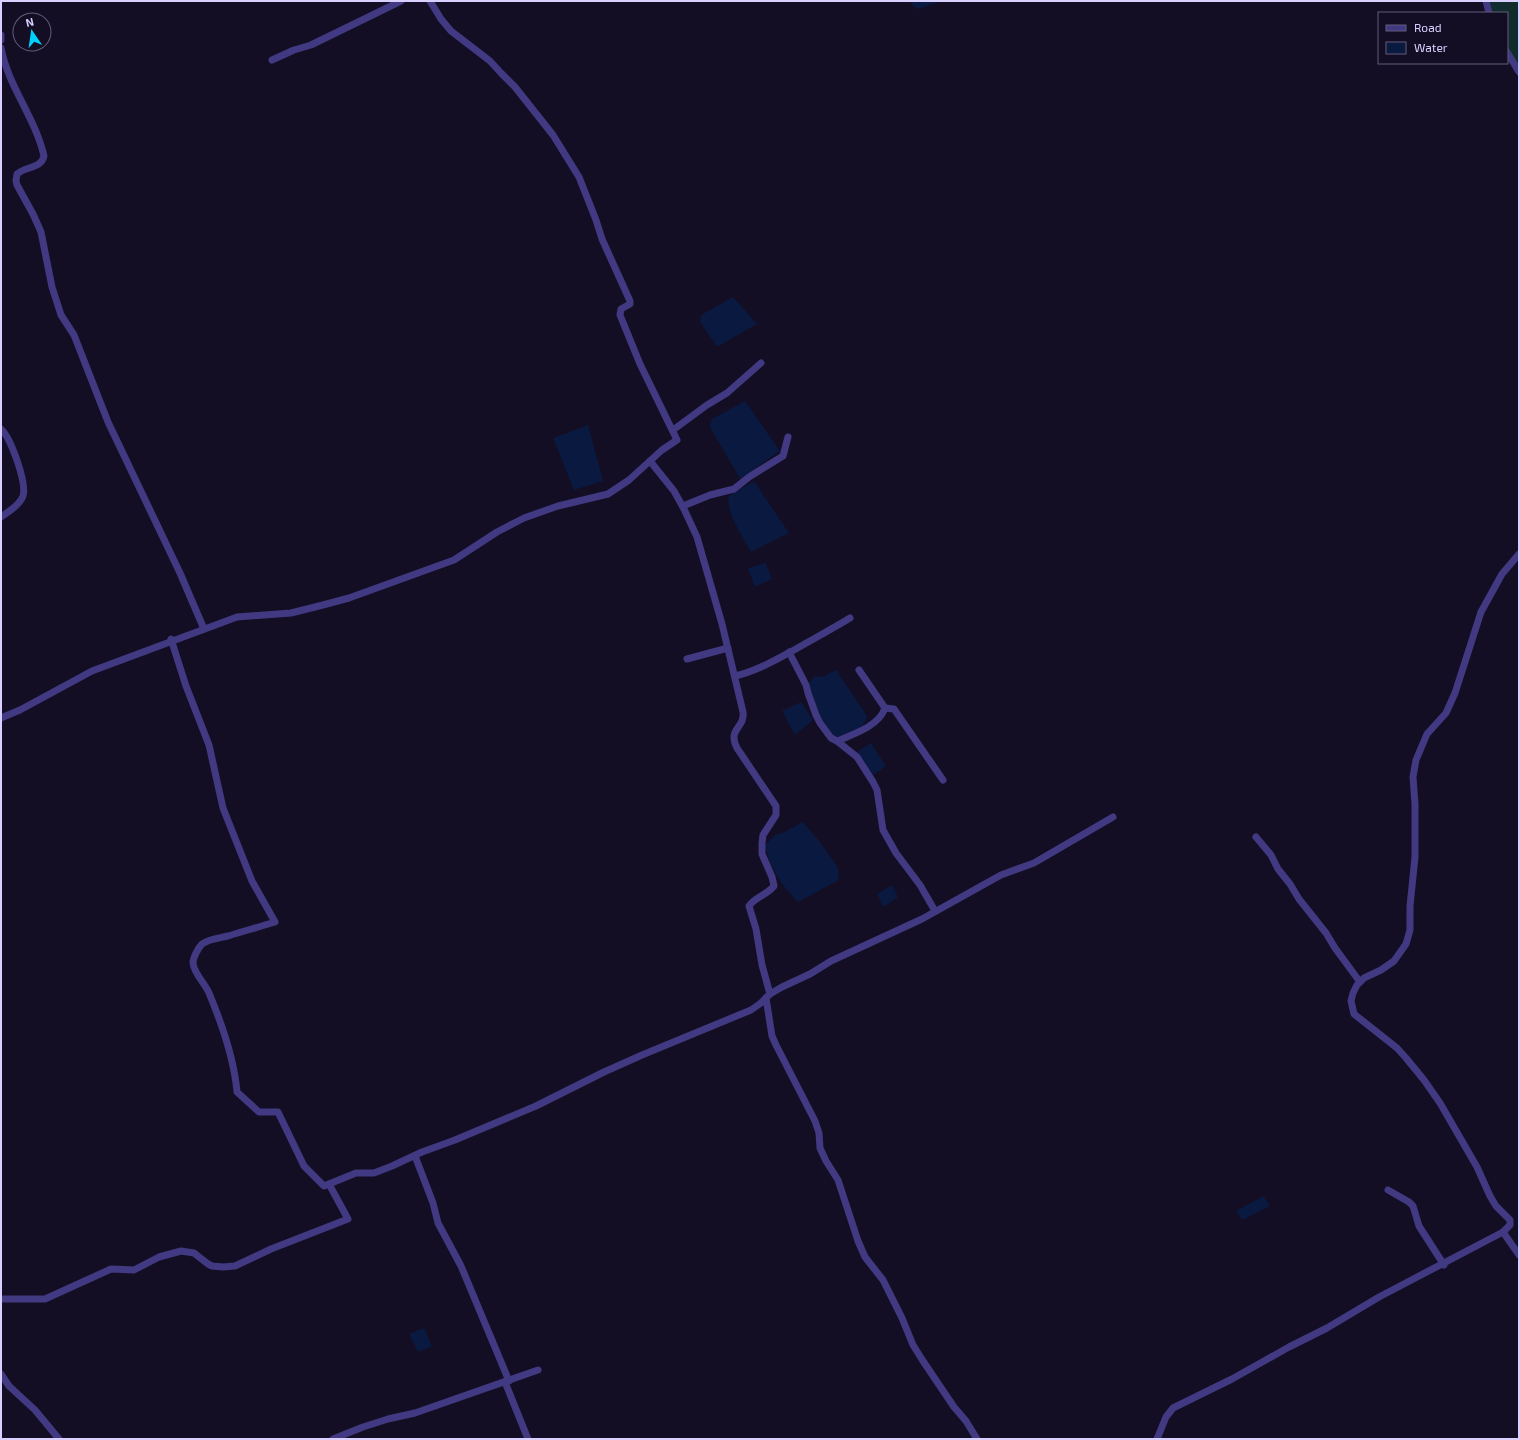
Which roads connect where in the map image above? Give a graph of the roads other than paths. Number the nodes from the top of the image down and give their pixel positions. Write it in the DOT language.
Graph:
graph roads {
  1 [pos="401,1"];
  2 [pos="430,1"];
  3 [pos="1486,1"];
  4 [pos="1489,12"];
  5 [pos="1,35"];
  6 [pos="1,40"];
  7 [pos="1,48"];
  8 [pos="1508,54"];
  9 [pos="272,60"];
  10 [pos="1519,72"];
  11 [pos="761,363"];
  12 [pos="1,429"];
  13 [pos="673,430"];
  14 [pos="788,437"];
  15 [pos="650,461"];
  16 [pos="683,506"];
  17 [pos="1,518"];
  18 [pos="1519,554"];
  19 [pos="850,618"];
  20 [pos="204,629"];
  21 [pos="172,640"];
  22 [pos="728,648"];
  23 [pos="789,652"];
  24 [pos="687,659"];
  25 [pos="858,670"];
  26 [pos="735,676"];
  27 [pos="885,708"];
  28 [pos="1,718"];
  29 [pos="837,741"];
  30 [pos="943,780"];
  31 [pos="1113,817"];
  32 [pos="1256,837"];
  33 [pos="935,911"];
  34 [pos="1360,982"];
  35 [pos="768,996"];
  36 [pos="415,1156"];
  37 [pos="329,1184"];
  38 [pos="1388,1190"];
  39 [pos="1503,1232"];
  40 [pos="1519,1255"];
  41 [pos="1444,1265"];
  42 [pos="1,1299"];
  43 [pos="538,1370"];
  44 [pos="1,1374"];
  45 [pos="507,1382"];
  46 [pos="59,1439"];
  47 [pos="333,1439"];
  48 [pos="528,1439"];
  49 [pos="977,1439"];
  50 [pos="1157,1439"];
  1 -- 9 [label="street"];
  2 -- 13 [label="street"];
  3 -- 4 [label="street"];
  5 -- 6 [label="street"];
  7 -- 20 [label="street"];
  8 -- 10 [label="street"];
  11 -- 13 [label="street"];
  12 -- 17 [label="street"];
  13 -- 15 [label="street"];
  14 -- 16 [label="street"];
  15 -- 16 [label="street"];
  15 -- 20 [label="street"];
  16 -- 22 [label="street"];
  18 -- 34 [label="street"];
  19 -- 23 [label="street"];
  20 -- 21 [label="street"];
  21 -- 28 [label="street"];
  21 -- 37 [label="street"];
  22 -- 24 [label="street"];
  22 -- 26 [label="street"];
  23 -- 26 [label="street"];
  23 -- 29 [label="street"];
  25 -- 27 [label="street"];
  26 -- 35 [label="street"];
  27 -- 29 [label="street"];
  27 -- 30 [label="street"];
  29 -- 33 [label="street"];
  31 -- 33 [label="street"];
  32 -- 34 [label="street"];
  33 -- 35 [label="street"];
  34 -- 39 [label="street"];
  35 -- 36 [label="street"];
  35 -- 49 [label="street"];
  36 -- 37 [label="street"];
  36 -- 45 [label="street"];
  37 -- 42 [label="street"];
  38 -- 41 [label="street"];
  39 -- 40 [label="street"];
  39 -- 41 [label="street"];
  41 -- 50 [label="street"];
  43 -- 45 [label="street"];
  44 -- 46 [label="street"];
  45 -- 47 [label="street"];
  45 -- 48 [label="street"];
}
